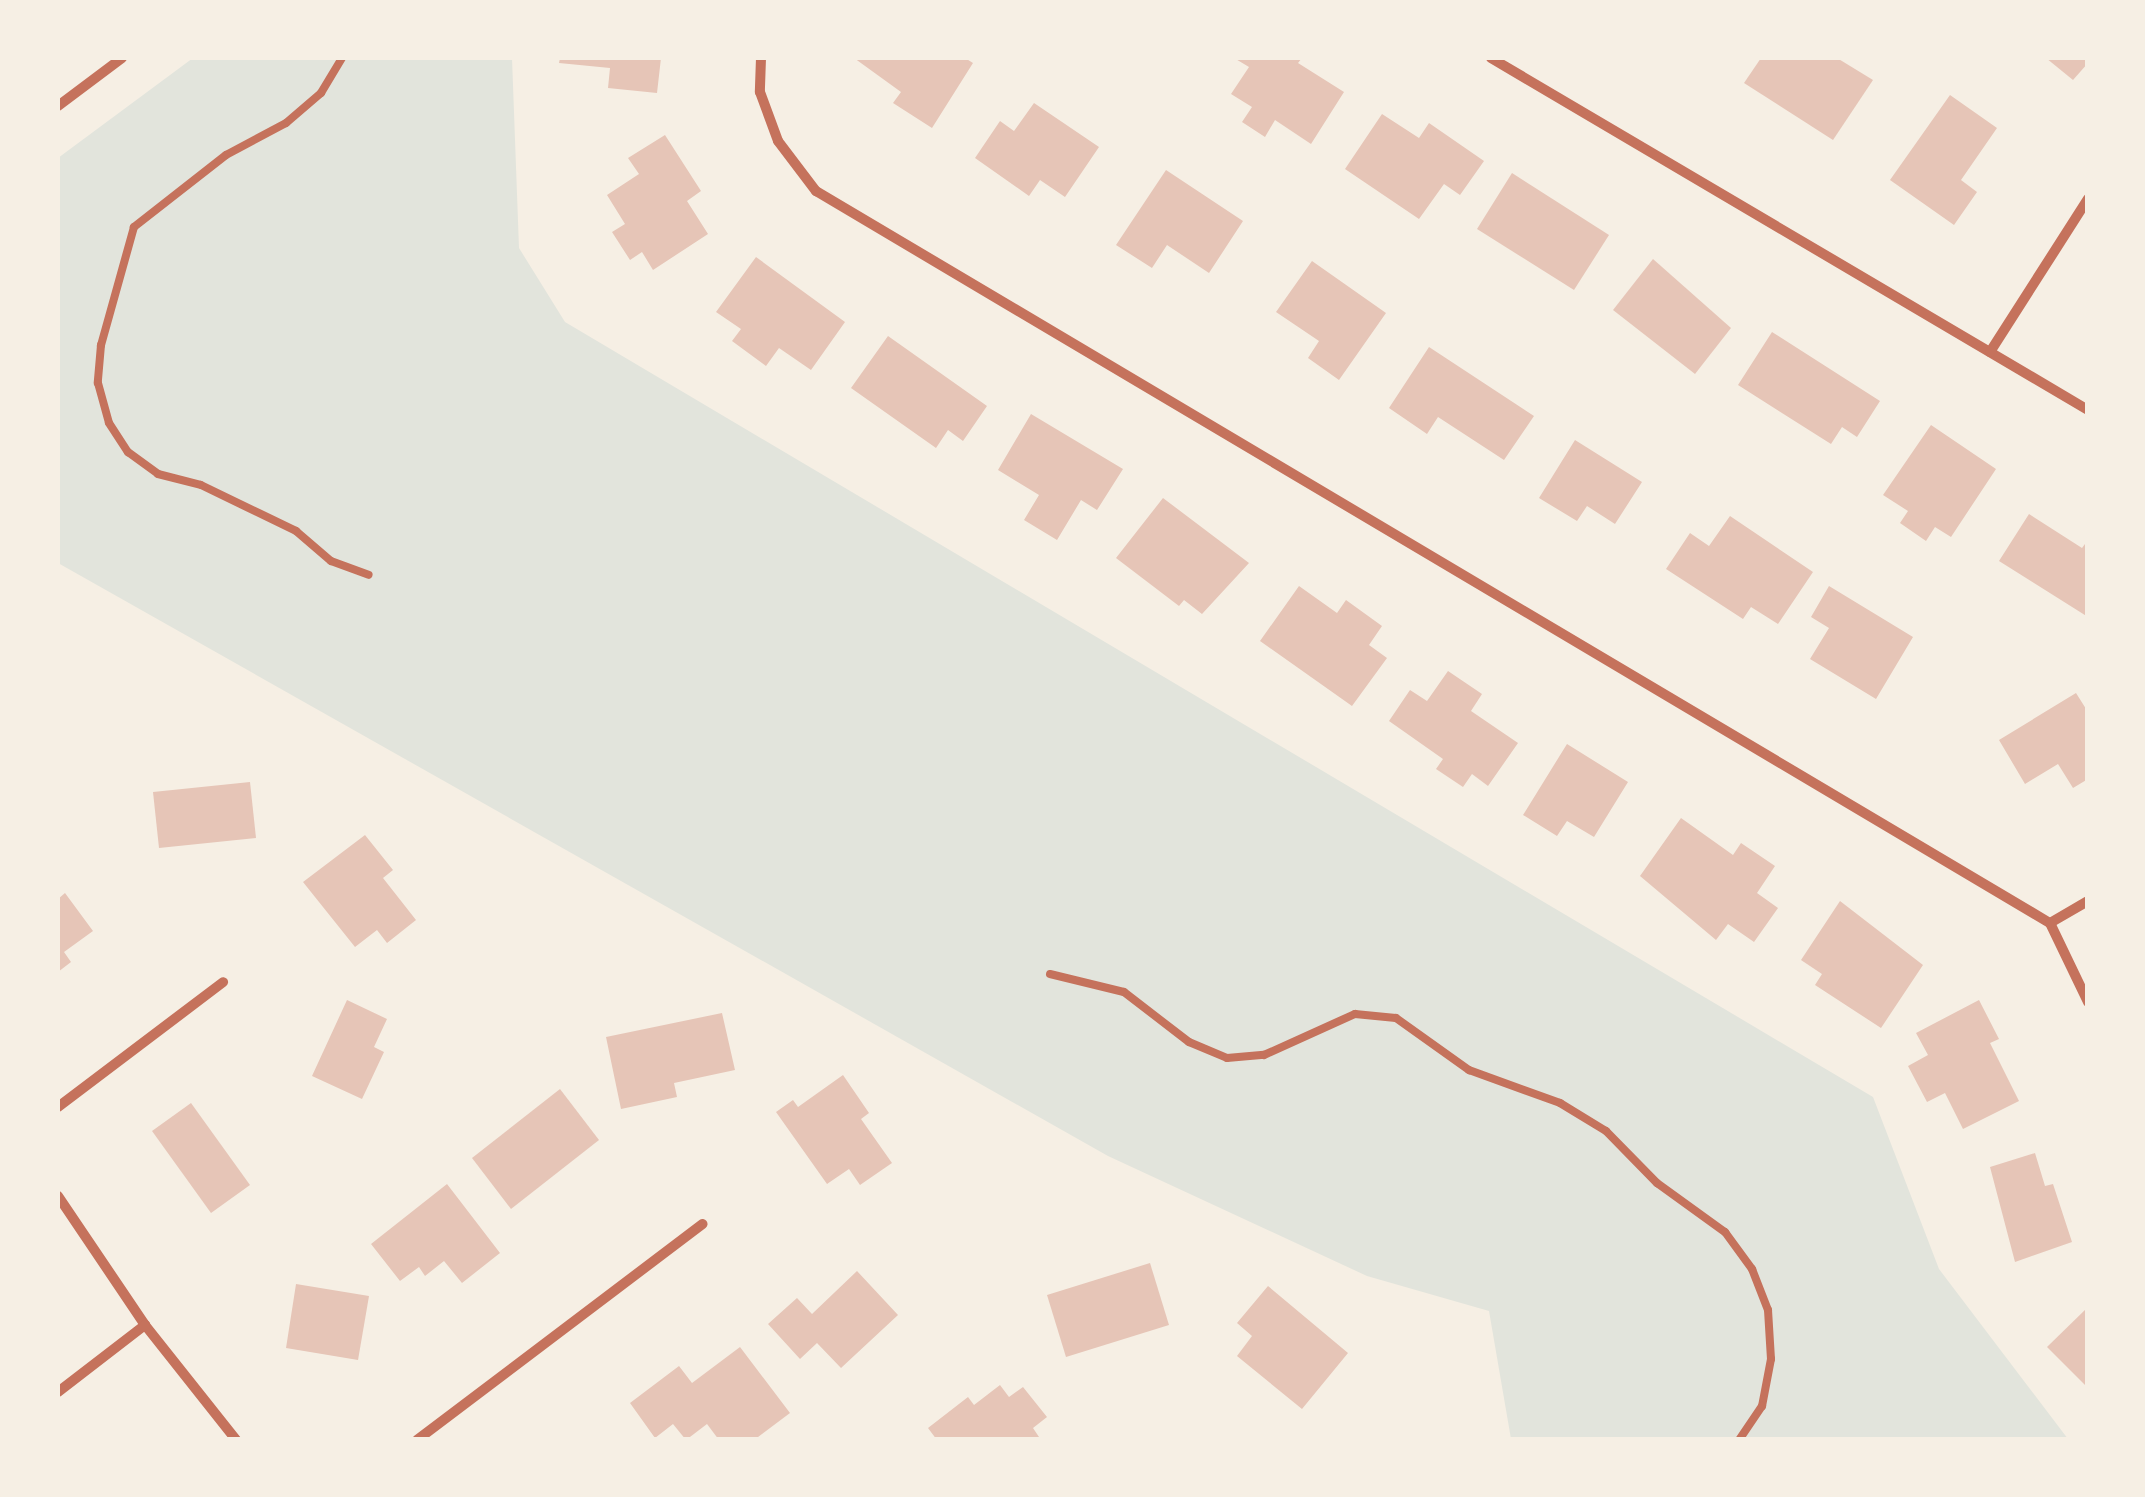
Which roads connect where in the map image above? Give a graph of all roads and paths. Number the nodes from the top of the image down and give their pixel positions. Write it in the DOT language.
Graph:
graph roads {
  1 [pos="122,58"];
  2 [pos="342,58"];
  3 [pos="761,58"];
  4 [pos="1491,58"];
  5 [pos="58,106"];
  6 [pos="2088,199"];
  7 [pos="1990,352"];
  8 [pos="2088,410"];
  9 [pos="369,576"];
  10 [pos="2088,901"];
  11 [pos="2050,923"];
  12 [pos="1050,974"];
  13 [pos="223,982"];
  14 [pos="2088,1002"];
  15 [pos="58,1108"];
  16 [pos="58,1196"];
  17 [pos="702,1224"];
  18 [pos="145,1325"];
  19 [pos="58,1392"];
  20 [pos="236,1440"];
  21 [pos="418,1440"];
  22 [pos="1738,1440"];
  1 -- 5 [label="street"];
  2 -- 9 [label="lane"];
  3 -- 11 [label="street"];
  4 -- 7 [label="street"];
  6 -- 7 [label="street"];
  7 -- 8 [label="street"];
  10 -- 11 [label="street"];
  11 -- 14 [label="street"];
  12 -- 22 [label="lane"];
  13 -- 15 [label="street"];
  16 -- 18 [label="street"];
  17 -- 21 [label="street"];
  18 -- 19 [label="street"];
  18 -- 20 [label="street"];
}
